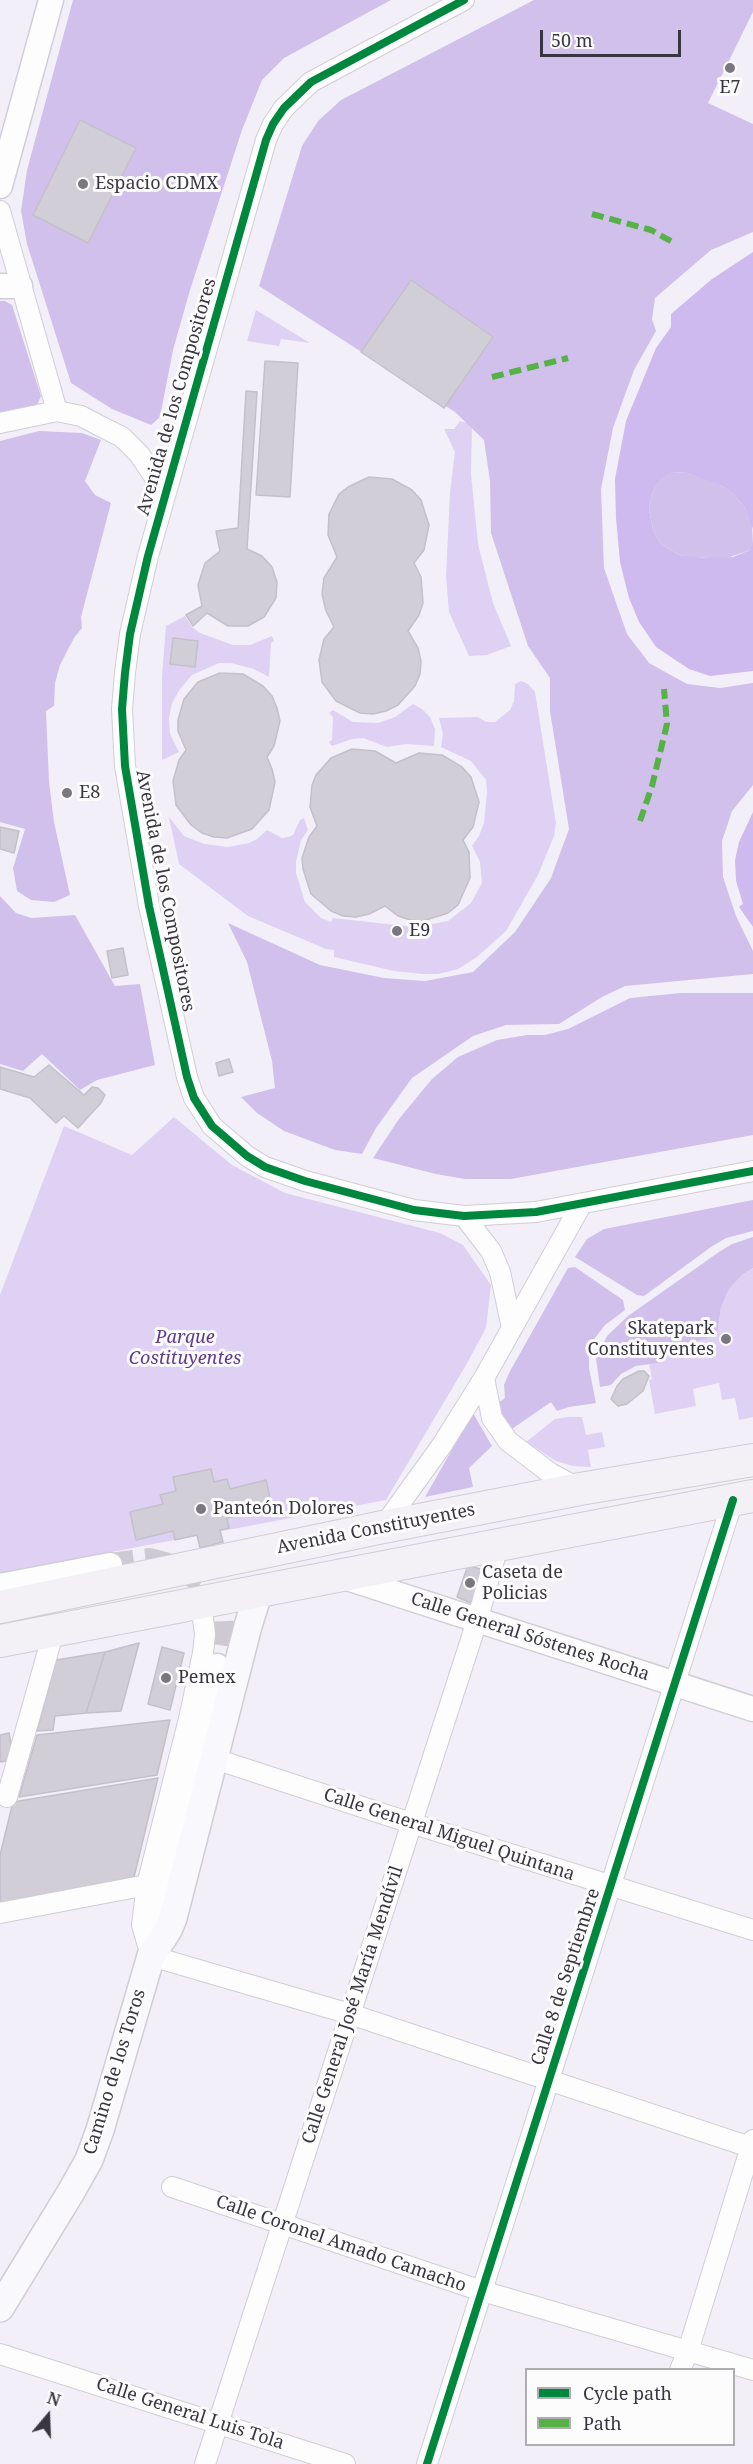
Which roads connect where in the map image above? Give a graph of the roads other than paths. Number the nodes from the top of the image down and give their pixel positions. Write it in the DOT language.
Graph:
graph roads {
  1 [pos="51,0"];
  2 [pos="464,0"];
  3 [pos="0,186"];
  4 [pos="0,211"];
  5 [pos="10,286"];
  6 [pos="57,411"];
  7 [pos="0,423"];
  8 [pos="162,505"];
  9 [pos="753,1171"];
  10 [pos="581,1205"];
  11 [pos="464,1216"];
  12 [pos="513,1328"];
  13 [pos="484,1378"];
  14 [pos="753,1460"];
  15 [pos="580,1489"];
  16 [pos="743,1498"];
  17 [pos="383,1527"];
  18 [pos="498,1546"];
  19 [pos="110,1565"];
  20 [pos="341,1576"];
  21 [pos="0,1586"];
  22 [pos="259,1591"];
  23 [pos="201,1604"];
  24 [pos="0,1607"];
  25 [pos="477,1622"];
  26 [pos="54,1630"];
  27 [pos="0,1641"];
  28 [pos="217,1666"];
  29 [pos="676,1684"];
  30 [pos="753,1709"];
  31 [pos="215,1759"];
  32 [pos="7,1797"];
  33 [pos="411,1823"];
  34 [pos="147,1884"];
  35 [pos="612,1887"];
  36 [pos="0,1913"];
  37 [pos="753,1930"];
  38 [pos="151,1956"];
  39 [pos="350,2014"];
  40 [pos="548,2080"];
  41 [pos="752,2145"];
  42 [pos="172,2187"];
  43 [pos="284,2224"];
  44 [pos="482,2291"];
  45 [pos="0,2308"];
  46 [pos="688,2352"];
  47 [pos="0,2354"];
  48 [pos="681,2368"];
  49 [pos="753,2370"];
  50 [pos="218,2422"];
  51 [pos="205,2464"];
  52 [pos="345,2464"];
  53 [pos="427,2464"];
  1 -- 3 [label="street"];
  2 -- 8 [label="street, Avenida de los Compositores"];
  4 -- 5 [label="street"];
  5 -- 6 [label="street"];
  6 -- 7 [label="street"];
  6 -- 8 [label="street"];
  8 -- 11 [label="street, Avenida de los Compositores"];
  9 -- 10 [label="street, Avenida de los Compositores"];
  10 -- 11 [label="street, Avenida de los Compositores"];
  10 -- 12 [label="street"];
  11 -- 12 [label="street"];
  12 -- 13 [label="street"];
  13 -- 15 [label="street"];
  13 -- 17 [label="street"];
  14 -- 15 [label="highway, Avenida Constituyentes"];
  15 -- 17 [label="highway, Avenida Constituyentes"];
  16 -- 18 [label="highway"];
  16 -- 29 [label="street, Calle 8 de Septiembre"];
  17 -- 24 [label="highway, Avenida Constituyentes"];
  18 -- 20 [label="highway"];
  18 -- 25 [label="street, Calle General José María Mendívil"];
  19 -- 21 [label="street"];
  20 -- 22 [label="highway"];
  20 -- 25 [label="street, Calle General Sóstenes Rocha"];
  22 -- 23 [label="highway"];
  22 -- 31 [label="main road, Camino de los Toros"];
  23 -- 26 [label="highway"];
  23 -- 34 [label="street"];
  25 -- 29 [label="street, Calle General Sóstenes Rocha"];
  25 -- 33 [label="street, Calle General José María Mendívil"];
  26 -- 27 [label="highway"];
  26 -- 32 [label="street"];
  28 -- 38 [label="street, Camino de los Toros"];
  29 -- 30 [label="street, Calle General Sóstenes Rocha"];
  29 -- 35 [label="street, Calle 8 de Septiembre"];
  31 -- 33 [label="street, Calle General Miguel Quintana"];
  31 -- 38 [label="main road, Camino de los Toros"];
  33 -- 35 [label="street, Calle General Miguel Quintana"];
  33 -- 39 [label="street, Calle General José María Mendívil"];
  34 -- 36 [label="street"];
  34 -- 38 [label="street"];
  35 -- 37 [label="street, Calle General Miguel Quintana"];
  35 -- 40 [label="street, Calle 8 de Septiembre"];
  38 -- 39 [label="street"];
  38 -- 45 [label="main road, Camino de los Toros"];
  39 -- 40 [label="street"];
  39 -- 43 [label="street, Calle General José María Mendívil"];
  40 -- 41 [label="street"];
  40 -- 44 [label="street, Calle 8 de Septiembre"];
  41 -- 46 [label="street"];
  42 -- 43 [label="street, Calle Coronel Amado Camacho"];
  43 -- 44 [label="street, Calle Coronel Amado Camacho"];
  43 -- 50 [label="street, Calle General José María Mendívil"];
  44 -- 46 [label="street, Calle Coronel Amado Camacho"];
  44 -- 53 [label="street, Calle 8 de Septiembre"];
  46 -- 48 [label="street"];
  46 -- 49 [label="street, Calle Coronel Amado Camacho"];
  47 -- 50 [label="street, Calle General Luis Tola"];
  50 -- 51 [label="street, Calle General José María Mendívil"];
  50 -- 52 [label="street, Calle General Luis Tola"];
}
